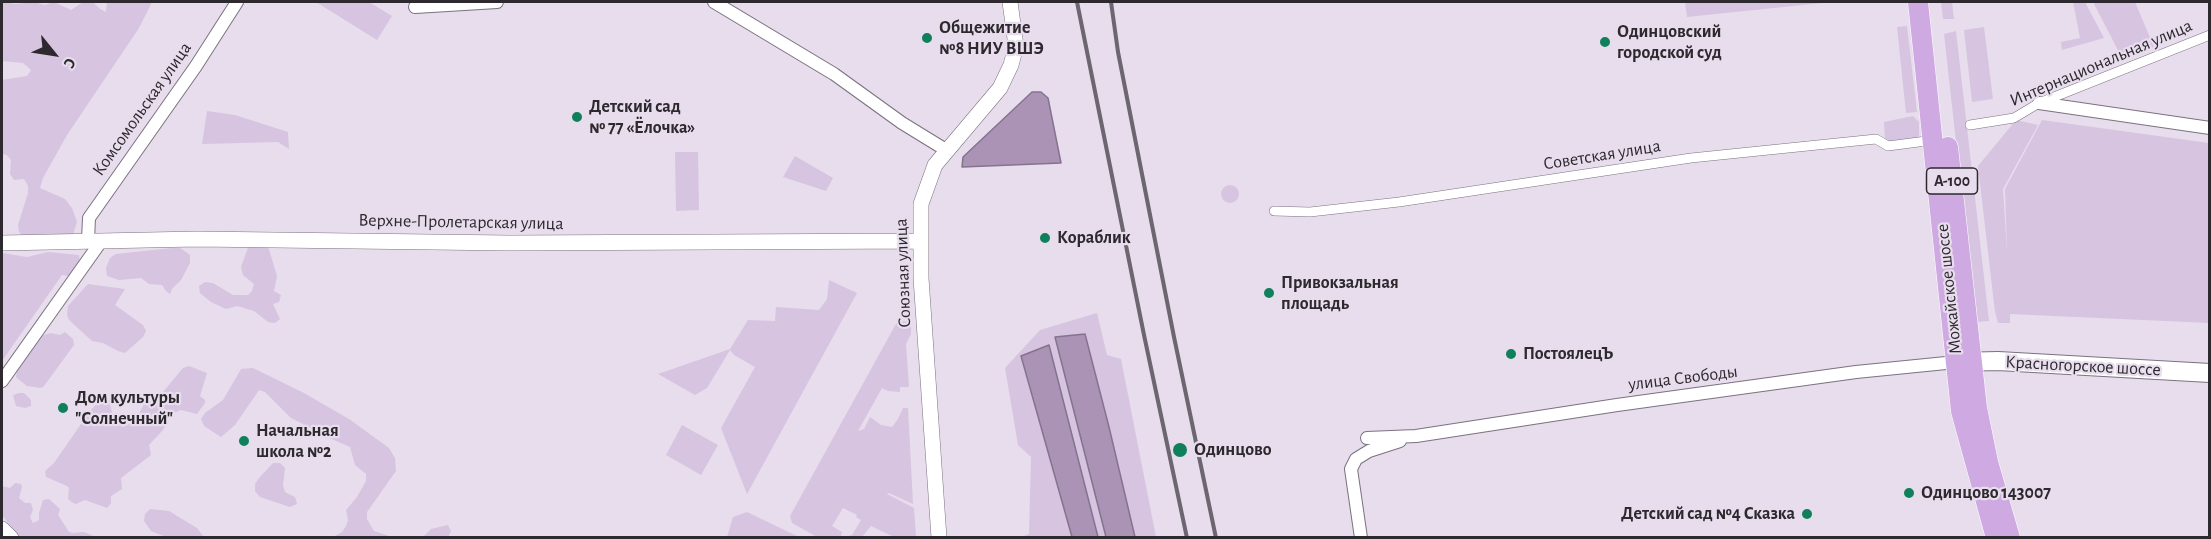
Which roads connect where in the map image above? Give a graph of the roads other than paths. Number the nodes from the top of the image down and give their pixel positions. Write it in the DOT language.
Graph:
graph roads {
  1 [pos="237,2"];
  2 [pos="497,2"];
  3 [pos="714,2"];
  4 [pos="1010,2"];
  5 [pos="1918,2"];
  6 [pos="1931,2"];
  7 [pos="415,7"];
  8 [pos="2210,35"];
  9 [pos="2039,104"];
  10 [pos="1970,125"];
  11 [pos="2210,128"];
  12 [pos="1934,140"];
  13 [pos="946,150"];
  14 [pos="1275,211"];
  15 [pos="95,240"];
  16 [pos="920,241"];
  17 [pos="2,243"];
  18 [pos="1964,362"];
  19 [pos="2210,373"];
  20 [pos="2,381"];
  21 [pos="2,529"];
  22 [pos="10,537"];
  23 [pos="939,537"];
  24 [pos="1361,537"];
  25 [pos="1996,537"];
  26 [pos="2010,537"];
  1 -- 15 [label="street, Комсомольская улица"];
  2 -- 7 [label="street"];
  3 -- 13 [label="street"];
  4 -- 13 [label="street, Союзная улица"];
  5 -- 12 [label="main road, Можайское шоссе / А-100"];
  6 -- 18 [label="main road, Можайское шоссе / А-100"];
  8 -- 9 [label="street, Интернациональная улица"];
  9 -- 10 [label="street, Интернациональная улица"];
  9 -- 11 [label="street"];
  12 -- 14 [label="street, Советская улица"];
  12 -- 18 [label="main road, Можайское шоссе / А-100"];
  13 -- 16 [label="street, Союзная улица"];
  15 -- 16 [label="street, Верхне-Пролетарская улица"];
  15 -- 17 [label="street, Верхне-Пролетарская улица"];
  15 -- 20 [label="street, Комсомольская улица"];
  16 -- 23 [label="street, Союзная улица"];
  18 -- 19 [label="main road, Красногорское шоссе"];
  18 -- 24 [label="street, улица Свободы"];
  18 -- 25 [label="main road, Можайское шоссе / А-100"];
  18 -- 26 [label="main road, Можайское шоссе / А-100"];
  21 -- 22 [label="street"];
}
